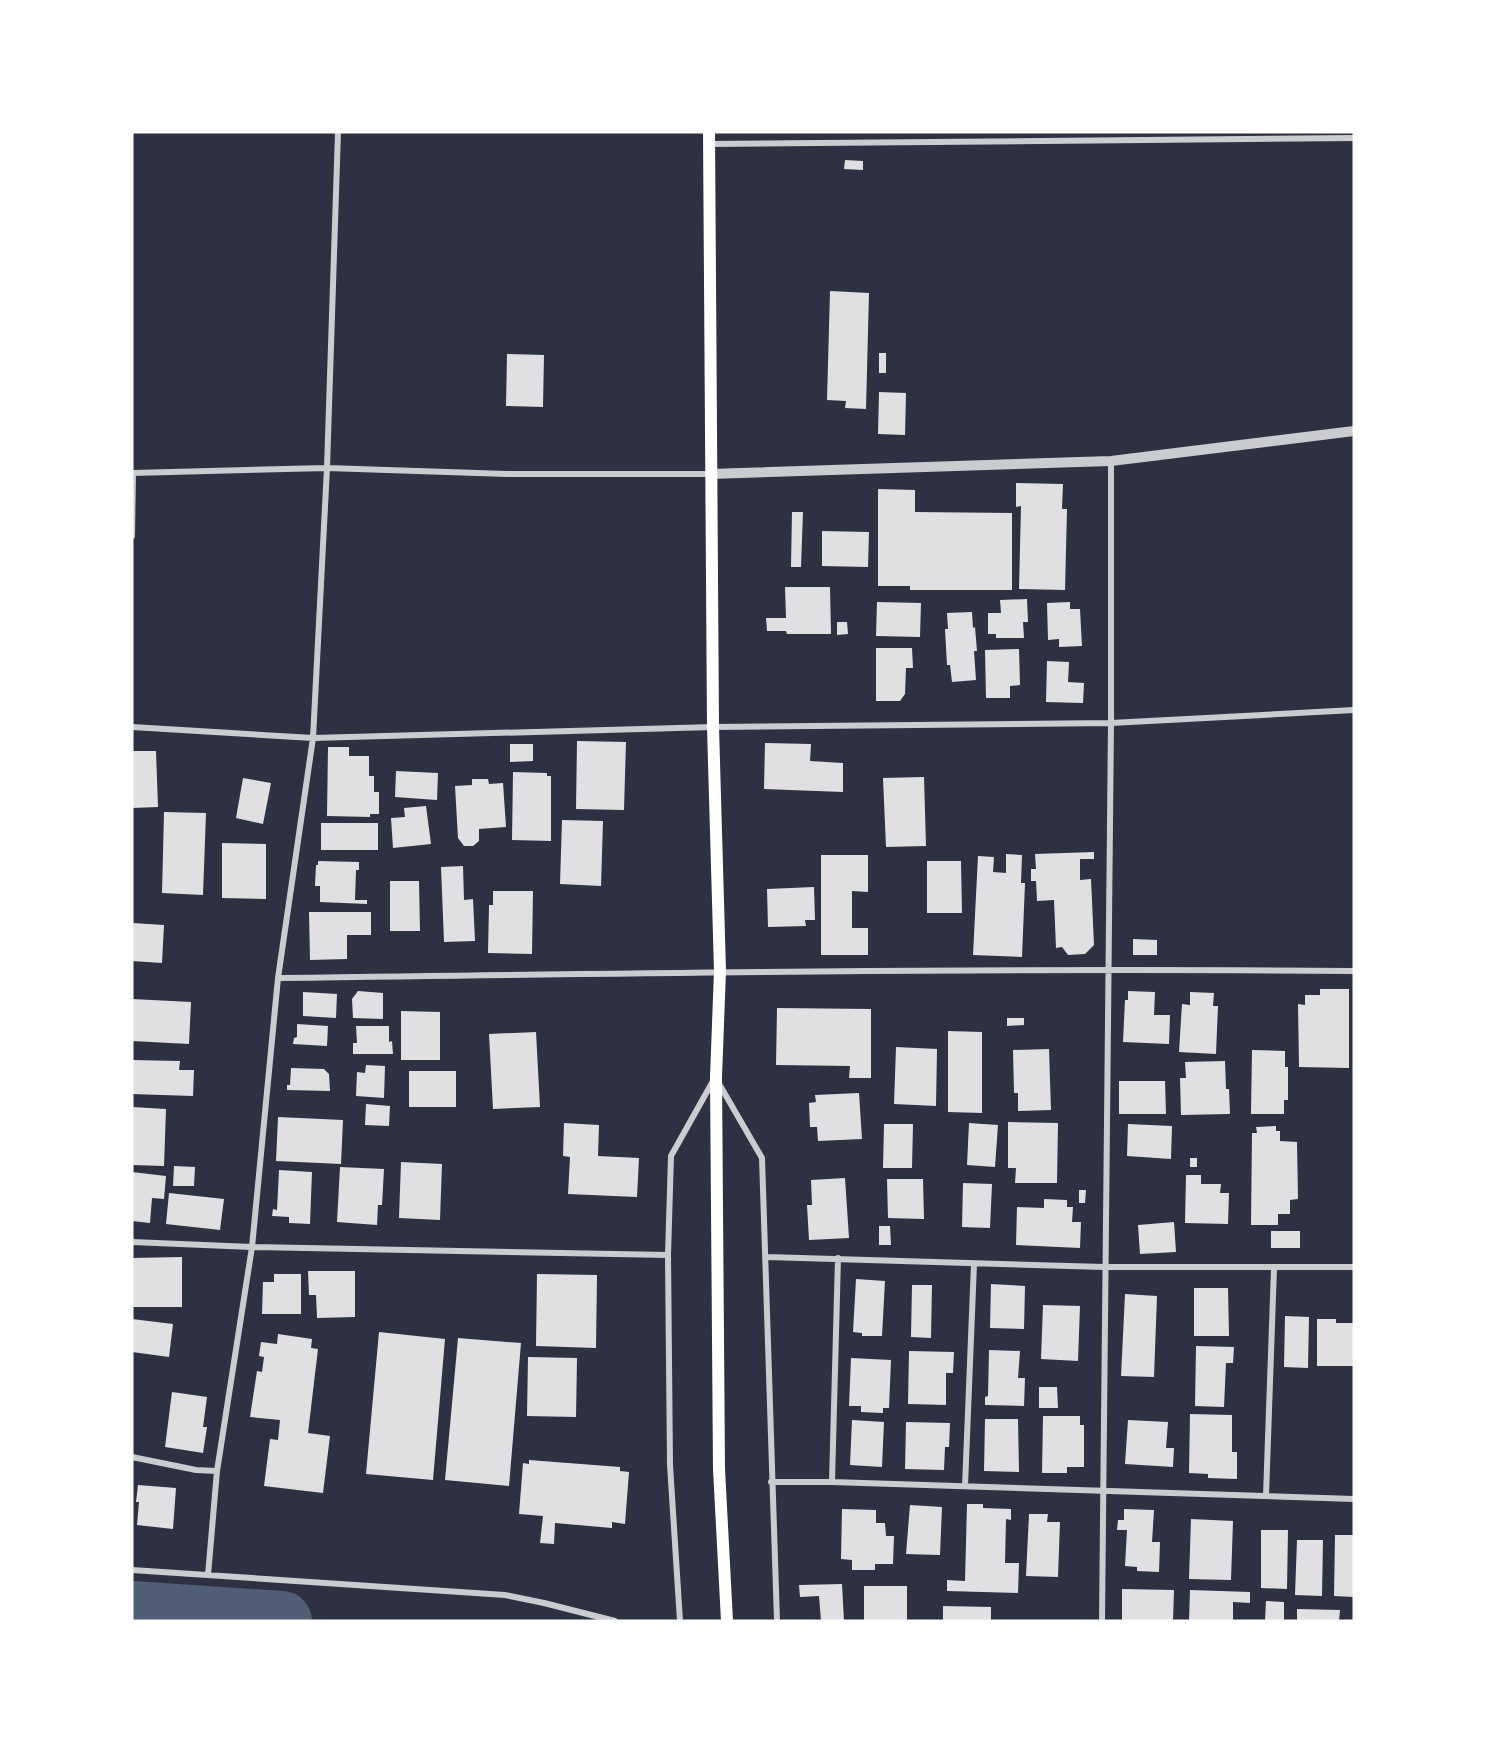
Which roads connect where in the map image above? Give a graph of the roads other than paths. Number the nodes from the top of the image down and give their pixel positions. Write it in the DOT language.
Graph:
graph roads {
  1 [pos="338,132"];
  2 [pos="710,138"];
  3 [pos="1354,138"];
  4 [pos="1354,431"];
  5 [pos="1111,461"];
  6 [pos="327,468"];
  7 [pos="133,473"];
  8 [pos="710,474"];
  9 [pos="132,536"];
  10 [pos="1354,710"];
  11 [pos="1111,723"];
  12 [pos="132,727"];
  13 [pos="713,727"];
  14 [pos="313,738"];
  15 [pos="1108,969"];
  16 [pos="720,971"];
  17 [pos="1354,971"];
  18 [pos="278,978"];
  19 [pos="716,1077"];
  20 [pos="132,1242"];
  21 [pos="252,1247"];
  22 [pos="668,1255"];
  23 [pos="767,1257"];
  24 [pos="838,1258"];
  25 [pos="974,1264"];
  26 [pos="1104,1267"];
  27 [pos="1274,1268"];
  28 [pos="1354,1268"];
  29 [pos="132,1457"];
  30 [pos="217,1471"];
  31 [pos="771,1482"];
  32 [pos="832,1482"];
  33 [pos="965,1486"];
  34 [pos="1104,1492"];
  35 [pos="1266,1496"];
  36 [pos="1354,1499"];
  37 [pos="132,1570"];
  38 [pos="207,1575"];
  39 [pos="615,1621"];
  40 [pos="681,1621"];
  41 [pos="727,1621"];
  42 [pos="777,1621"];
  43 [pos="1102,1621"];
  1 -- 6 [label="street"];
  2 -- 3 [label="street"];
  2 -- 8 [label="main road"];
  4 -- 5 [label="street"];
  5 -- 8 [label="street"];
  5 -- 11 [label="street"];
  6 -- 7 [label="street"];
  6 -- 8 [label="street"];
  6 -- 14 [label="street"];
  7 -- 9 [label="street"];
  8 -- 13 [label="main road"];
  10 -- 11 [label="street"];
  11 -- 13 [label="street"];
  11 -- 15 [label="street"];
  12 -- 14 [label="street"];
  13 -- 14 [label="street"];
  13 -- 16 [label="main road"];
  14 -- 18 [label="street"];
  15 -- 16 [label="street"];
  15 -- 17 [label="street"];
  15 -- 26 [label="street"];
  16 -- 18 [label="street"];
  16 -- 19 [label="main road"];
  18 -- 21 [label="street"];
  19 -- 22 [label="street"];
  19 -- 23 [label="street"];
  19 -- 41 [label="main road"];
  20 -- 21 [label="street"];
  21 -- 22 [label="street"];
  21 -- 30 [label="street"];
  22 -- 40 [label="street"];
  23 -- 24 [label="street"];
  23 -- 31 [label="street"];
  24 -- 25 [label="street"];
  24 -- 32 [label="street"];
  25 -- 26 [label="street"];
  25 -- 33 [label="street"];
  26 -- 27 [label="street"];
  26 -- 34 [label="street"];
  27 -- 28 [label="street"];
  27 -- 35 [label="street"];
  29 -- 30 [label="street"];
  30 -- 38 [label="street"];
  31 -- 32 [label="street"];
  31 -- 42 [label="street"];
  32 -- 33 [label="street"];
  33 -- 34 [label="street"];
  34 -- 35 [label="street"];
  34 -- 43 [label="street"];
  35 -- 36 [label="street"];
  37 -- 38 [label="street"];
  38 -- 39 [label="street"];
}
